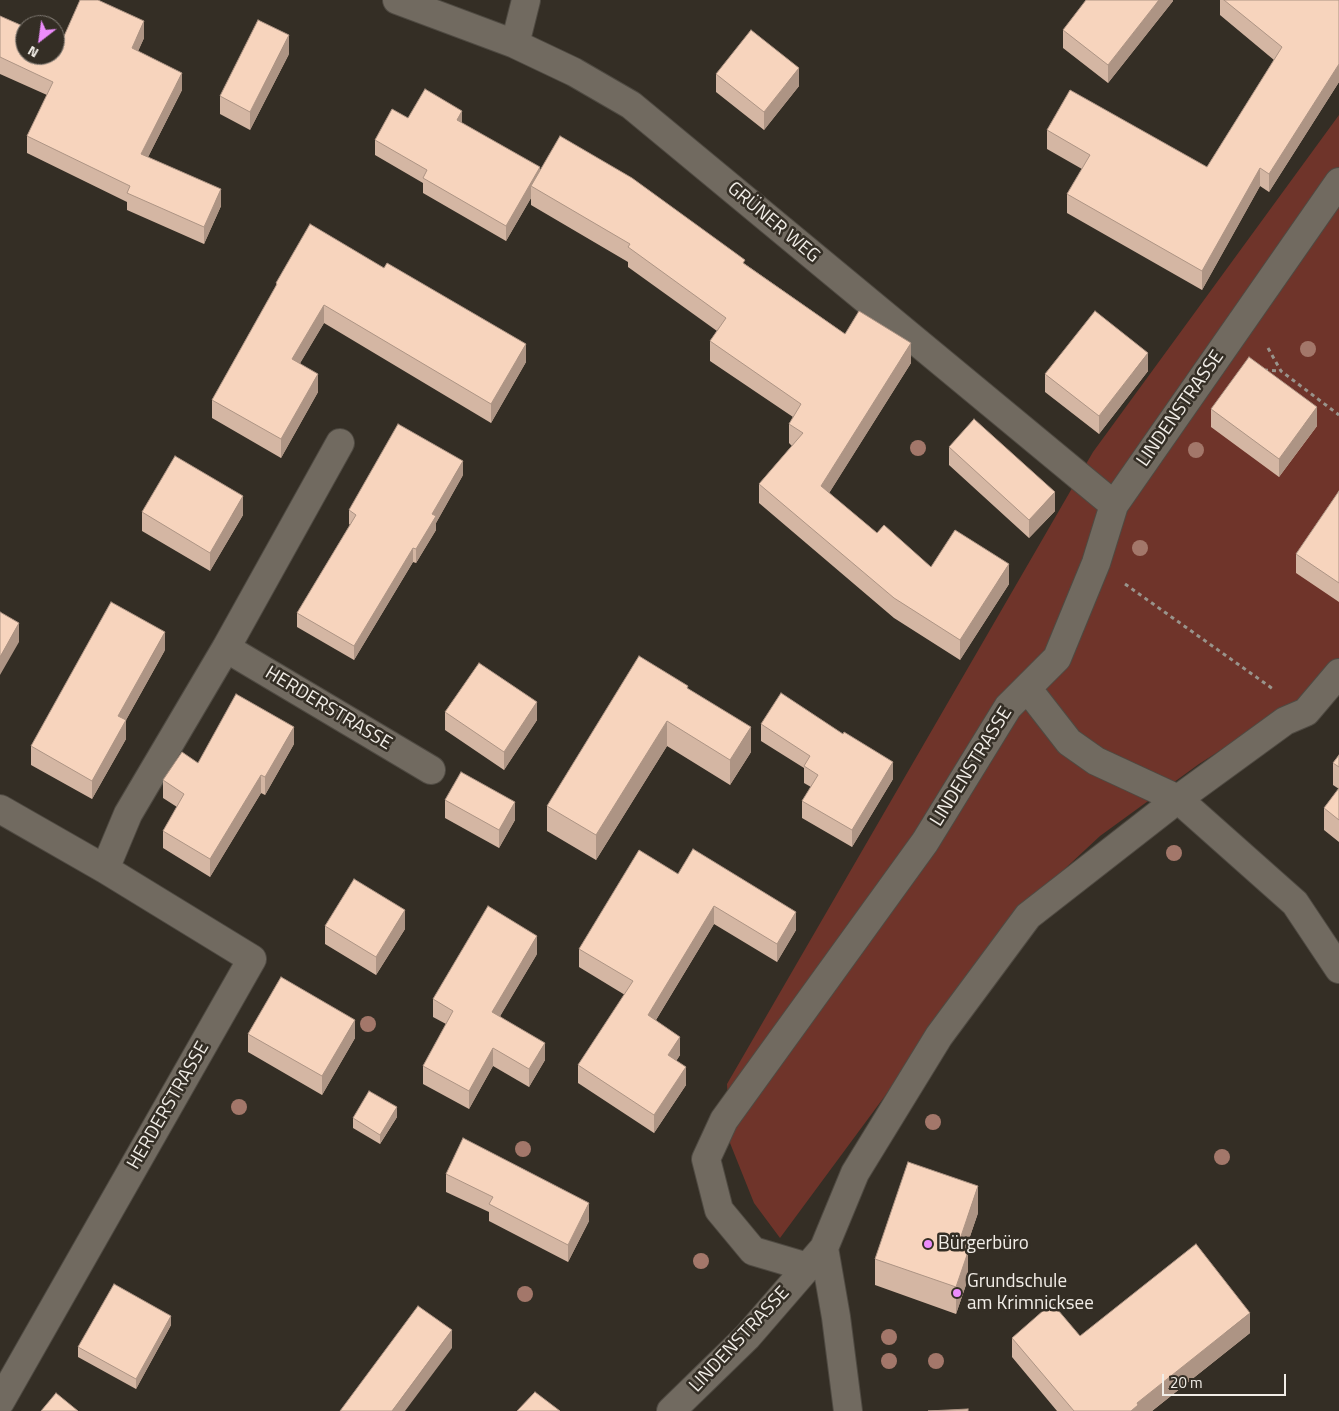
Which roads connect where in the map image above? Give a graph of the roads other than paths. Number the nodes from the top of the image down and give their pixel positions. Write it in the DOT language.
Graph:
graph roads {
  1 [pos="397,0"];
  2 [pos="526,0"];
  3 [pos="515,44"];
  4 [pos="1339,182"];
  5 [pos="340,443"];
  6 [pos="1114,505"];
  7 [pos="226,648"];
  8 [pos="1339,673"];
  9 [pos="1027,688"];
  10 [pos="430,770"];
  11 [pos="1178,799"];
  12 [pos="0,809"];
  13 [pos="105,869"];
  14 [pos="1339,969"];
  15 [pos="815,1257"];
  16 [pos="0,1402"];
  17 [pos="671,1411"];
  18 [pos="848,1411"];
  1 -- 3 [label="street, GRÜNER WEG"];
  2 -- 3 [label="street"];
  3 -- 6 [label="street, GRÜNER WEG"];
  4 -- 6 [label="street, LINDENSTRASSE"];
  5 -- 7 [label="street"];
  6 -- 9 [label="street, LINDENSTRASSE"];
  7 -- 10 [label="street, HERDERSTRASSE"];
  7 -- 13 [label="street"];
  8 -- 11 [label="street, LINDENSTRASSE"];
  9 -- 11 [label="street"];
  9 -- 15 [label="street, LINDENSTRASSE"];
  11 -- 14 [label="street"];
  11 -- 15 [label="street, LINDENSTRASSE"];
  12 -- 13 [label="street, HERDERSTRASSE"];
  13 -- 16 [label="street, HERDERSTRASSE"];
  15 -- 17 [label="street, LINDENSTRASSE"];
  15 -- 18 [label="street"];
}
